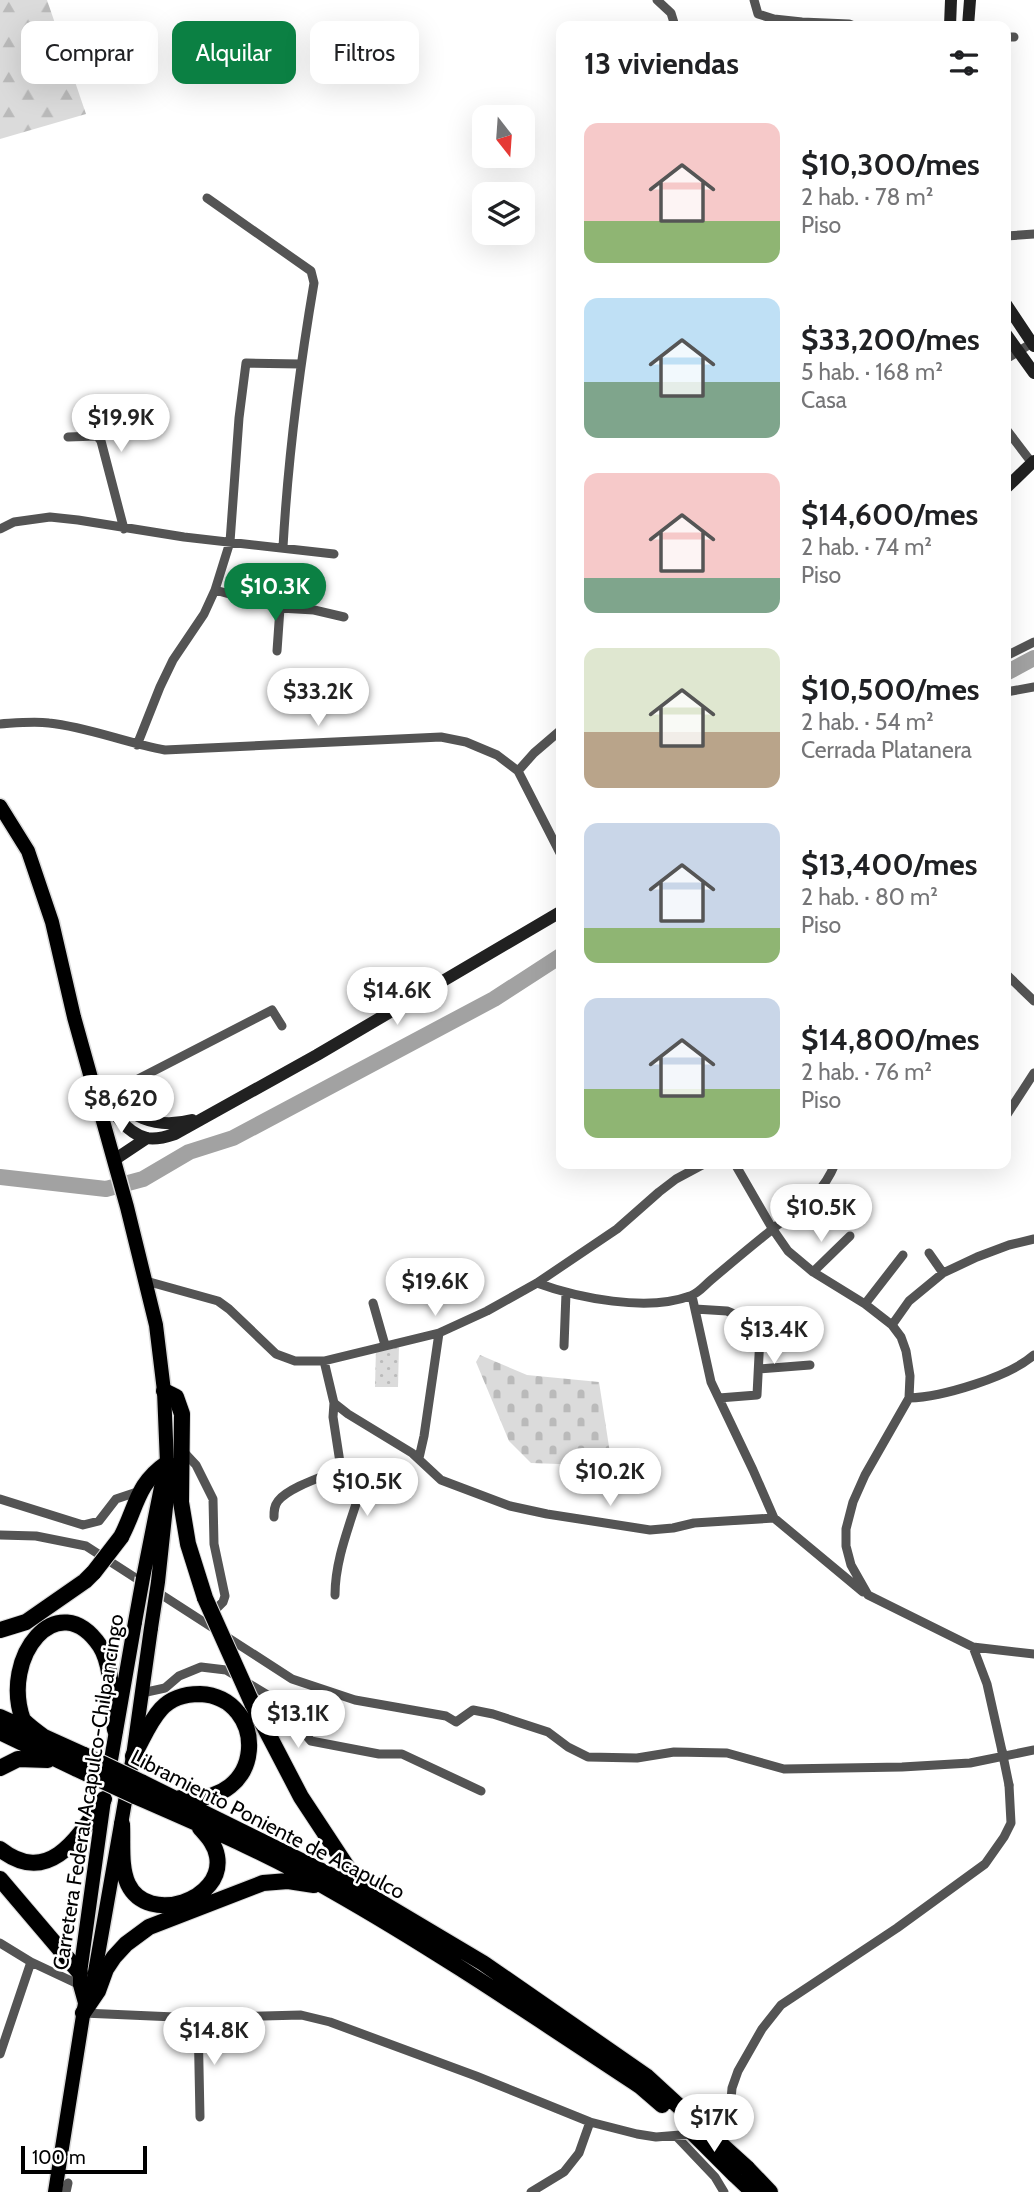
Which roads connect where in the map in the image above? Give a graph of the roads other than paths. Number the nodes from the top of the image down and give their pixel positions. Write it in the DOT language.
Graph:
graph roads {
  1 [pos="657,0"];
  2 [pos="754,0"];
  3 [pos="951,0"];
  4 [pos="970,0"];
  5 [pos="673,21"];
  6 [pos="804,21"];
  7 [pos="950,21"];
  8 [pos="968,21"];
  9 [pos="207,198"];
  10 [pos="1034,234"];
  11 [pos="1011,236"];
  12 [pos="1011,311"];
  13 [pos="1033,344"];
  14 [pos="1012,356"];
  15 [pos="300,364"];
  16 [pos="1034,373"];
  17 [pos="1011,435"];
  18 [pos="68,437"];
  19 [pos="1033,462"];
  20 [pos="1011,483"];
  21 [pos="0,529"];
  22 [pos="124,529"];
  23 [pos="230,542"];
  24 [pos="284,547"];
  25 [pos="334,554"];
  26 [pos="215,590"];
  27 [pos="279,608"];
  28 [pos="344,617"];
  29 [pos="1034,642"];
  30 [pos="276,651"];
  31 [pos="1011,654"];
  32 [pos="1034,688"];
  33 [pos="1011,691"];
  34 [pos="0,724"];
  35 [pos="556,734"];
  36 [pos="138,745"];
  37 [pos="518,771"];
  38 [pos="0,806"];
  39 [pos="556,845"];
  40 [pos="556,915"];
  41 [pos="1011,979"];
  42 [pos="1034,1000"];
  43 [pos="282,1026"];
  44 [pos="1034,1073"];
  45 [pos="89,1074"];
  46 [pos="109,1094"];
  47 [pos="1011,1108"];
  48 [pos="215,1111"];
  49 [pos="147,1138"];
  50 [pos="115,1165"];
  51 [pos="695,1169"];
  52 [pos="737,1169"];
  53 [pos="833,1169"];
  54 [pos="772,1228"];
  55 [pos="850,1236"];
  56 [pos="1034,1239"];
  57 [pos="929,1253"];
  58 [pos="903,1255"];
  59 [pos="813,1272"];
  60 [pos="943,1273"];
  61 [pos="146,1281"];
  62 [pos="537,1283"];
  63 [pos="566,1293"];
  64 [pos="692,1296"];
  65 [pos="373,1303"];
  66 [pos="864,1304"];
  67 [pos="695,1310"];
  68 [pos="804,1315"];
  69 [pos="892,1325"];
  70 [pos="439,1332"];
  71 [pos="760,1336"];
  72 [pos="385,1345"];
  73 [pos="564,1346"];
  74 [pos="1034,1354"];
  75 [pos="324,1361"];
  76 [pos="810,1365"];
  77 [pos="759,1369"];
  78 [pos="164,1391"];
  79 [pos="719,1398"];
  80 [pos="909,1398"];
  81 [pos="334,1403"];
  82 [pos="181,1449"];
  83 [pos="419,1458"];
  84 [pos="167,1467"];
  85 [pos="341,1469"];
  86 [pos="140,1491"];
  87 [pos="0,1499"];
  88 [pos="274,1517"];
  89 [pos="774,1518"];
  90 [pos="0,1535"];
  91 [pos="335,1595"];
  92 [pos="867,1595"];
  93 [pos="203,1621"];
  94 [pos="0,1630"];
  95 [pos="973,1647"];
  96 [pos="1034,1654"];
  97 [pos="142,1693"];
  98 [pos="0,1717"];
  99 [pos="115,1730"];
  100 [pos="0,1732"];
  101 [pos="44,1737"];
  102 [pos="1034,1750"];
  103 [pos="134,1756"];
  104 [pos="74,1762"];
  105 [pos="0,1768"];
  106 [pos="138,1789"];
  107 [pos="481,1791"];
  108 [pos="171,1797"];
  109 [pos="104,1799"];
  110 [pos="196,1823"];
  111 [pos="122,1825"];
  112 [pos="0,1849"];
  113 [pos="0,1879"];
  114 [pos="330,1889"];
  115 [pos="362,1891"];
  116 [pos="0,1943"];
  117 [pos="31,1962"];
  118 [pos="80,1979"];
  119 [pos="84,2008"];
  120 [pos="198,2018"];
  121 [pos="0,2054"];
  122 [pos="200,2117"];
  123 [pos="590,2122"];
  124 [pos="686,2128"];
  125 [pos="740,2171"];
  126 [pos="55,2192"];
  127 [pos="531,2192"];
  128 [pos="724,2192"];
  129 [pos="753,2192"];
  130 [pos="770,2192"];
  1 -- 5 [label="street"];
  2 -- 6 [label="street"];
  3 -- 7 [label="main road"];
  4 -- 8 [label="main road"];
  9 -- 15 [label="street"];
  10 -- 11 [label="street"];
  12 -- 13 [label="main road"];
  13 -- 14 [label="street"];
  14 -- 16 [label="main road"];
  15 -- 23 [label="street"];
  15 -- 24 [label="street"];
  17 -- 19 [label="street"];
  18 -- 22 [label="street"];
  19 -- 20 [label="main road"];
  21 -- 22 [label="street"];
  22 -- 23 [label="street"];
  23 -- 24 [label="street"];
  23 -- 26 [label="street"];
  24 -- 25 [label="street"];
  26 -- 27 [label="street"];
  26 -- 36 [label="street"];
  27 -- 28 [label="street"];
  27 -- 30 [label="street"];
  29 -- 31 [label="street"];
  32 -- 33 [label="street"];
  34 -- 36 [label="street"];
  35 -- 37 [label="street"];
  36 -- 37 [label="street"];
  37 -- 39 [label="street"];
  38 -- 45 [label="main road, Carretera Federal Acapulco-Chilpancingo"];
  40 -- 48 [label="main road"];
  41 -- 42 [label="street"];
  43 -- 46 [label="street"];
  44 -- 47 [label="street"];
  45 -- 46 [label="main road"];
  45 -- 49 [label="main road"];
  45 -- 50 [label="main road, Carretera Federal Acapulco-Chilpancingo"];
  46 -- 48 [label="main road"];
  48 -- 49 [label="main road"];
  49 -- 50 [label="main road"];
  50 -- 61 [label="main road, Carretera Federal Acapulco-Chilpancingo"];
  51 -- 62 [label="street"];
  52 -- 54 [label="street"];
  53 -- 54 [label="street"];
  54 -- 59 [label="street"];
  54 -- 64 [label="street"];
  55 -- 59 [label="street"];
  56 -- 60 [label="street"];
  57 -- 60 [label="street"];
  58 -- 66 [label="street"];
  59 -- 66 [label="street"];
  60 -- 69 [label="street"];
  61 -- 75 [label="street"];
  61 -- 78 [label="main road, Carretera Federal Acapulco-Chilpancingo"];
  62 -- 63 [label="street"];
  62 -- 70 [label="street"];
  63 -- 64 [label="street"];
  63 -- 73 [label="street"];
  64 -- 67 [label="street"];
  65 -- 72 [label="street"];
  66 -- 69 [label="street"];
  67 -- 68 [label="street"];
  67 -- 79 [label="street"];
  69 -- 80 [label="street"];
  70 -- 72 [label="street"];
  70 -- 83 [label="street"];
  71 -- 77 [label="street"];
  72 -- 75 [label="street"];
  74 -- 80 [label="street"];
  75 -- 81 [label="street"];
  76 -- 77 [label="street"];
  77 -- 79 [label="street"];
  78 -- 82 [label="highway"];
  78 -- 84 [label="main road, Carretera Federal Acapulco-Chilpancingo"];
  79 -- 89 [label="street"];
  80 -- 92 [label="street"];
  81 -- 83 [label="street"];
  81 -- 85 [label="street"];
  82 -- 93 [label="street"];
  82 -- 115 [label="highway, bridge"];
  83 -- 89 [label="street"];
  84 -- 86 [label="highway"];
  84 -- 97 [label="main road, Carretera Federal Acapulco-Chilpancingo, bridge"];
  84 -- 99 [label="main road, Carretera Federal Acapulco-Chilpancingo, bridge"];
  85 -- 88 [label="street"];
  85 -- 91 [label="street"];
  86 -- 87 [label="street"];
  86 -- 94 [label="highway, bridge"];
  89 -- 92 [label="street"];
  90 -- 93 [label="street"];
  92 -- 95 [label="street"];
  93 -- 102 [label="street"];
  95 -- 96 [label="street"];
  95 -- 124 [label="street, bridge"];
  97 -- 103 [label="main road, Carretera Federal Acapulco-Chilpancingo"];
  97 -- 107 [label="street"];
  98 -- 101 [label="highway, Libramiento Poniente de Acapulco"];
  99 -- 101 [label="highway"];
  99 -- 109 [label="main road, Carretera Federal Acapulco-Chilpancingo"];
  100 -- 104 [label="highway, Libramiento Poniente de Acapulco"];
  101 -- 104 [label="highway, Libramiento Poniente de Acapulco"];
  103 -- 108 [label="highway"];
  103 -- 111 [label="main road, Carretera Federal Acapulco-Chilpancingo"];
  104 -- 105 [label="highway"];
  104 -- 106 [label="highway, Libramiento Poniente de Acapulco, bridge"];
  106 -- 108 [label="highway, Libramiento Poniente de Acapulco"];
  106 -- 110 [label="highway, Libramiento Poniente de Acapulco"];
  108 -- 115 [label="highway, Libramiento Poniente de Acapulco"];
  109 -- 112 [label="highway"];
  109 -- 118 [label="main road, Carretera Federal Acapulco-Chilpancingo"];
  110 -- 111 [label="highway"];
  110 -- 114 [label="highway, Libramiento Poniente de Acapulco"];
  111 -- 119 [label="main road, Carretera Federal Acapulco-Chilpancingo"];
  113 -- 118 [label="highway"];
  114 -- 119 [label="highway"];
  114 -- 124 [label="highway, Libramiento Poniente de Acapulco"];
  115 -- 124 [label="highway, Libramiento Poniente de Acapulco"];
  116 -- 117 [label="street"];
  117 -- 118 [label="street"];
  117 -- 121 [label="street"];
  118 -- 119 [label="main road, Carretera Federal Acapulco-Chilpancingo"];
  119 -- 120 [label="street"];
  119 -- 126 [label="main road"];
  120 -- 122 [label="street"];
  120 -- 123 [label="street"];
  123 -- 124 [label="street"];
  123 -- 127 [label="street"];
  124 -- 125 [label="highway, Libramiento Poniente de Acapulco, bridge"];
  124 -- 128 [label="street"];
  125 -- 129 [label="highway, Libramiento Poniente de Acapulco"];
  125 -- 130 [label="highway, Libramiento Poniente de Acapulco"];
}
